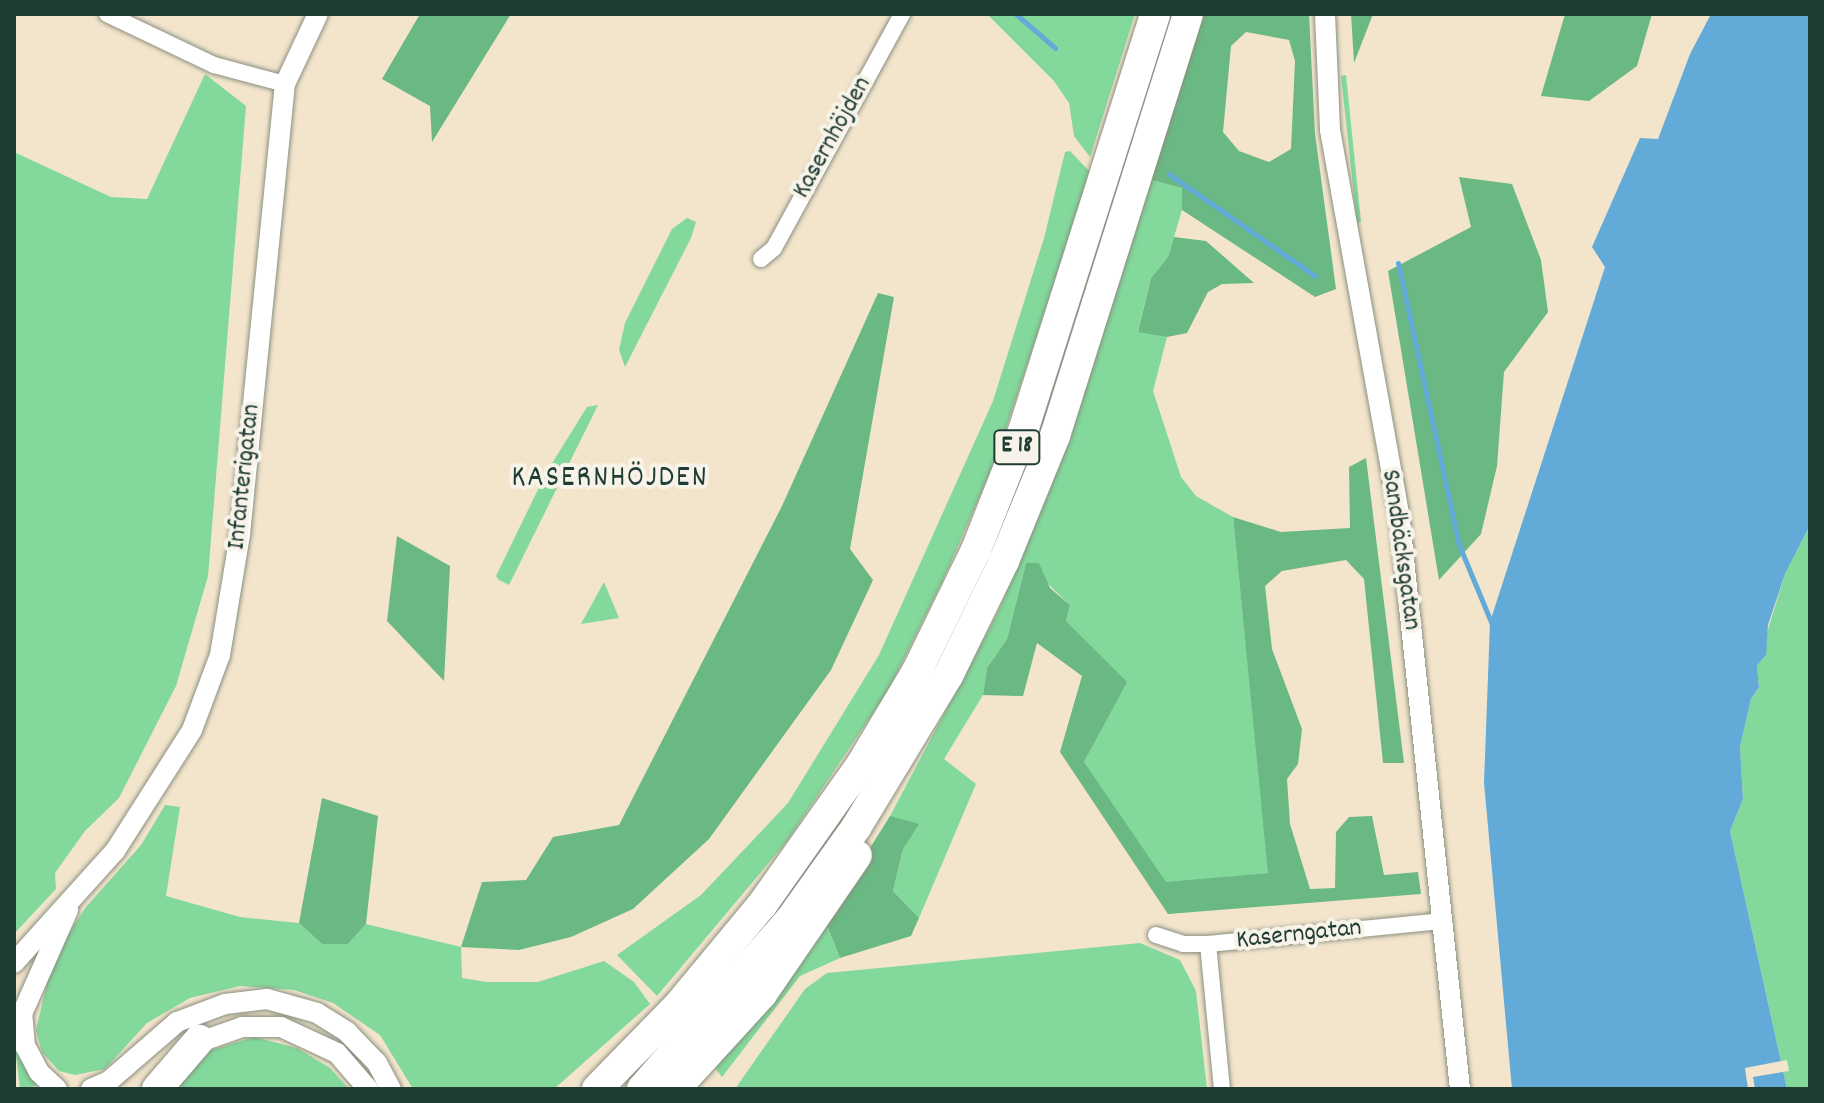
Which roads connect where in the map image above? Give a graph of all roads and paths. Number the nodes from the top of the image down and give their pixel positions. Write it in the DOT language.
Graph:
graph roads {
  1 [pos="107,14"];
  2 [pos="318,14"];
  3 [pos="902,14"];
  4 [pos="1155,14"];
  5 [pos="1188,14"];
  6 [pos="1325,14"];
  7 [pos="285,84"];
  8 [pos="761,259"];
  9 [pos="913,738"];
  10 [pos="71,904"];
  11 [pos="1444,921"];
  12 [pos="1156,935"];
  13 [pos="1208,944"];
  14 [pos="14,963"];
  15 [pos="199,1040"];
  16 [pos="620,1066"];
  17 [pos="57,1089"];
  18 [pos="91,1089"];
  19 [pos="142,1089"];
  20 [pos="157,1089"];
  21 [pos="368,1089"];
  22 [pos="391,1089"];
  23 [pos="588,1089"];
  24 [pos="597,1089"];
  25 [pos="642,1089"];
  26 [pos="675,1089"];
  27 [pos="1222,1089"];
  28 [pos="1460,1089"];
  1 -- 7 [label="street"];
  2 -- 7 [label="street, Infanterigatan"];
  3 -- 8 [label="street, Kasernhöjden"];
  4 -- 16 [label="highway, E 18"];
  5 -- 9 [label="highway, E 18"];
  6 -- 11 [label="street, Sandbäcksgatan"];
  7 -- 10 [label="street, Infanterigatan"];
  9 -- 25 [label="highway, E 18"];
  9 -- 26 [label="highway"];
  10 -- 14 [label="street, Infanterigatan"];
  10 -- 17 [label="street, Infanterigatan"];
  11 -- 13 [label="street, Kaserngatan"];
  11 -- 28 [label="street, Sandbäcksgatan"];
  12 -- 13 [label="street, Kaserngatan"];
  13 -- 27 [label="street"];
  15 -- 19 [label="street"];
  15 -- 20 [label="highway"];
  15 -- 21 [label="street"];
  16 -- 23 [label="highway"];
  16 -- 24 [label="highway, E 18"];
  18 -- 22 [label="street"];
}
